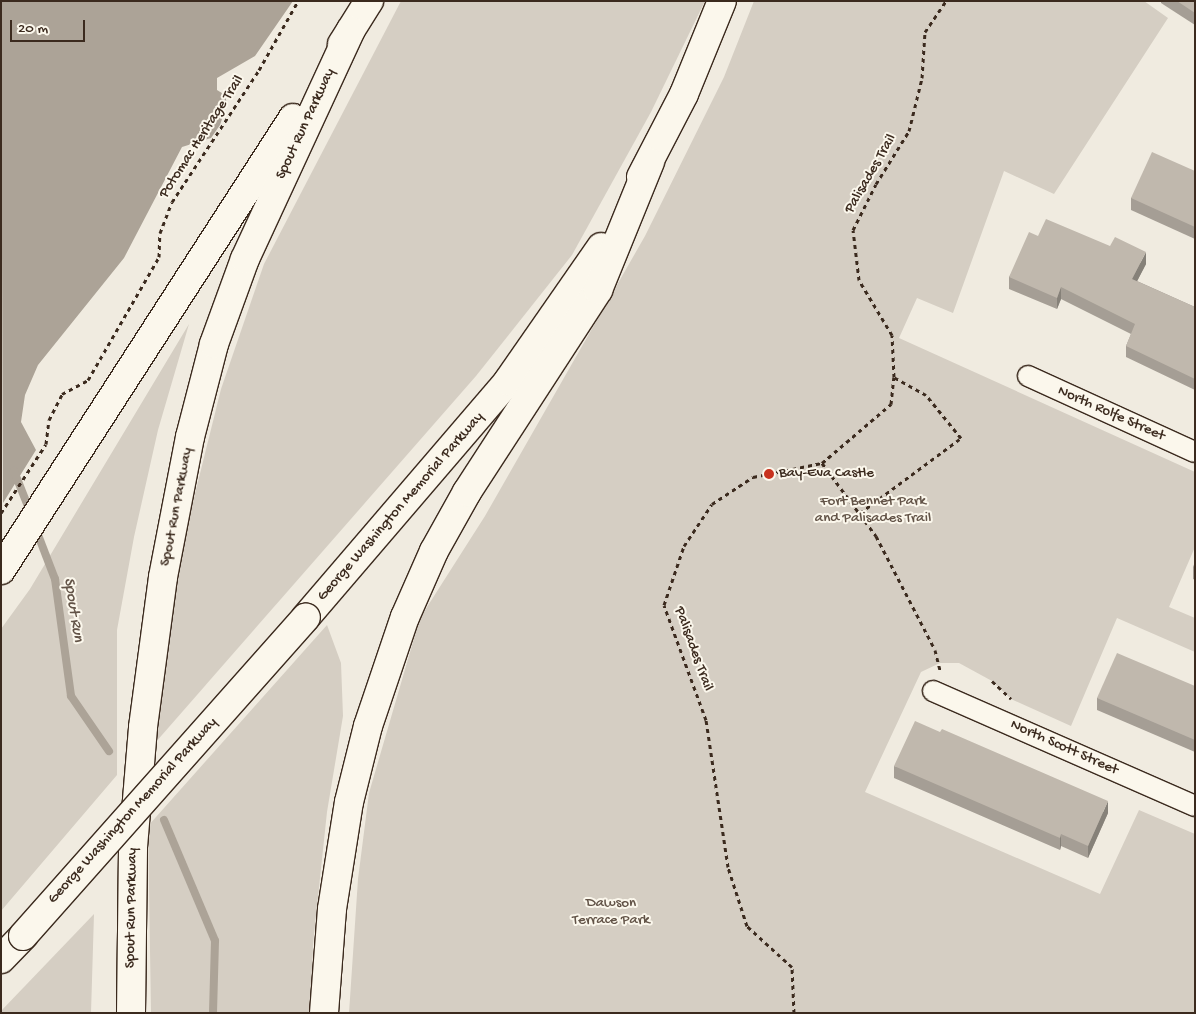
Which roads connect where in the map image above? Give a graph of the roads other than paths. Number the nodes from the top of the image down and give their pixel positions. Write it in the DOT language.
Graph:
graph roads {
  1 [pos="369,1"];
  2 [pos="722,1"];
  3 [pos="351,30"];
  4 [pos="650,162"];
  5 [pos="1028,376"];
  6 [pos="1195,452"];
  7 [pos="6,563"];
  8 [pos="933,690"];
  9 [pos="1195,806"];
  10 [pos="1,958"];
  11 [pos="131,1013"];
  12 [pos="324,1013"];
  1 -- 3 [label="highway"];
  2 -- 4 [label="highway, George Washington Memorial Parkway"];
  3 -- 7 [label="highway"];
  3 -- 11 [label="highway, Spout Run Parkway"];
  4 -- 10 [label="highway, George Washington Memorial Parkway, bridge"];
  4 -- 12 [label="highway"];
  5 -- 6 [label="street, North Rolfe Street"];
  8 -- 9 [label="street, North Scott Street"];
}
